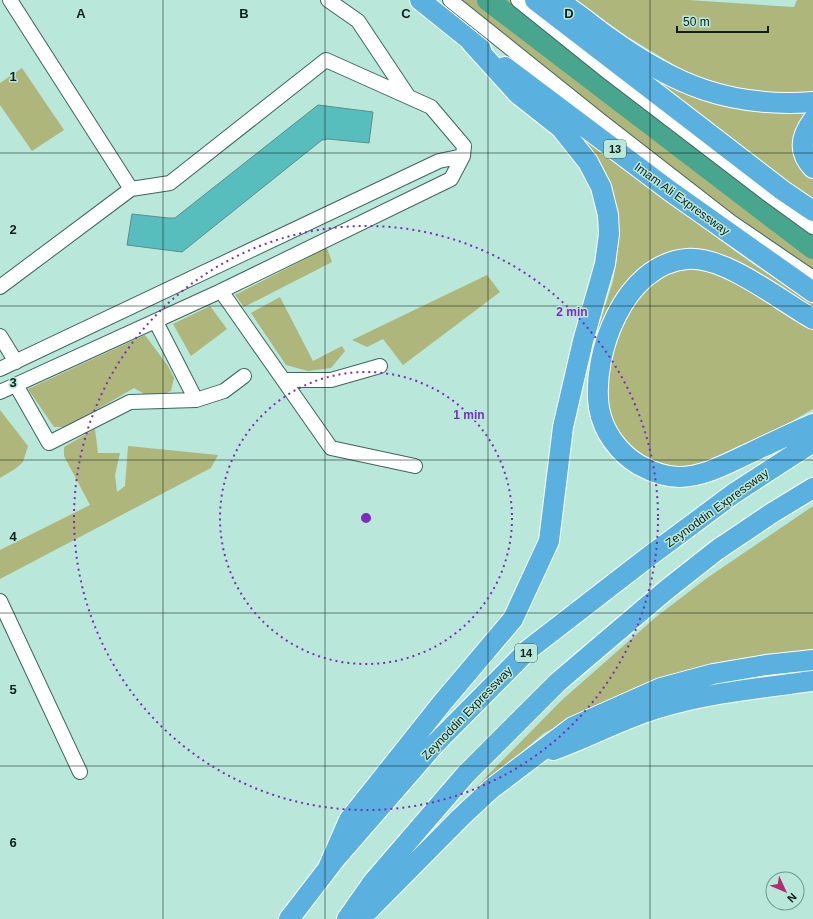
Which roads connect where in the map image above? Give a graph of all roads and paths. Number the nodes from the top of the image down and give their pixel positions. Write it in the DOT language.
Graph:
graph roads {
  1 [pos="10,0"];
  2 [pos="328,0"];
  3 [pos="420,0"];
  4 [pos="450,0"];
  5 [pos="518,0"];
  6 [pos="534,0"];
  7 [pos="556,0"];
  8 [pos="471,42"];
  9 [pos="408,97"];
  10 [pos="813,102"];
  11 [pos="813,120"];
  12 [pos="464,156"];
  13 [pos="813,168"];
  14 [pos="131,189"];
  15 [pos="813,211"];
  16 [pos="813,227"];
  17 [pos="813,278"];
  18 [pos="0,287"];
  19 [pos="221,291"];
  20 [pos="813,292"];
  21 [pos="813,318"];
  22 [pos="156,322"];
  23 [pos="78,332"];
  24 [pos="0,336"];
  25 [pos="88,352"];
  26 [pos="16,362"];
  27 [pos="380,366"];
  28 [pos="0,369"];
  29 [pos="244,376"];
  30 [pos="284,380"];
  31 [pos="16,385"];
  32 [pos="0,392"];
  33 [pos="196,400"];
  34 [pos="813,424"];
  35 [pos="813,442"];
  36 [pos="415,466"];
  37 [pos="813,488"];
  38 [pos="0,601"];
  39 [pos="813,660"];
  40 [pos="813,681"];
  41 [pos="531,759"];
  42 [pos="80,772"];
  43 [pos="328,868"];
  44 [pos="289,919"];
  45 [pos="347,919"];
  46 [pos="360,919"];
  1 -- 14 [label="lane"];
  2 -- 9 [label="lane"];
  3 -- 8 [label="highway, Imam Ali Expressway / 13"];
  4 -- 17 [label="lane"];
  5 -- 16 [label="lane"];
  6 -- 15 [label="highway"];
  7 -- 10 [label="highway"];
  8 -- 20 [label="highway, Imam Ali Expressway / 13"];
  8 -- 43 [label="highway"];
  9 -- 12 [label="lane"];
  9 -- 14 [label="lane"];
  11 -- 13 [label="highway"];
  12 -- 19 [label="lane"];
  12 -- 23 [label="lane"];
  14 -- 18 [label="lane"];
  19 -- 22 [label="lane"];
  19 -- 30 [label="lane"];
  21 -- 34 [label="highway"];
  22 -- 25 [label="lane"];
  22 -- 33 [label="lane"];
  23 -- 25 [label="lane"];
  23 -- 26 [label="lane"];
  24 -- 26 [label="lane"];
  25 -- 31 [label="lane"];
  26 -- 28 [label="lane"];
  27 -- 30 [label="lane"];
  29 -- 33 [label="lane"];
  30 -- 36 [label="lane"];
  31 -- 32 [label="lane"];
  31 -- 33 [label="lane"];
  35 -- 43 [label="highway, Zeynoddin Expressway / 14"];
  37 -- 45 [label="highway"];
  38 -- 42 [label="lane"];
  39 -- 41 [label="highway"];
  40 -- 41 [label="highway"];
  41 -- 46 [label="highway"];
  43 -- 44 [label="highway, Zeynoddin Expressway / 14"];
}
